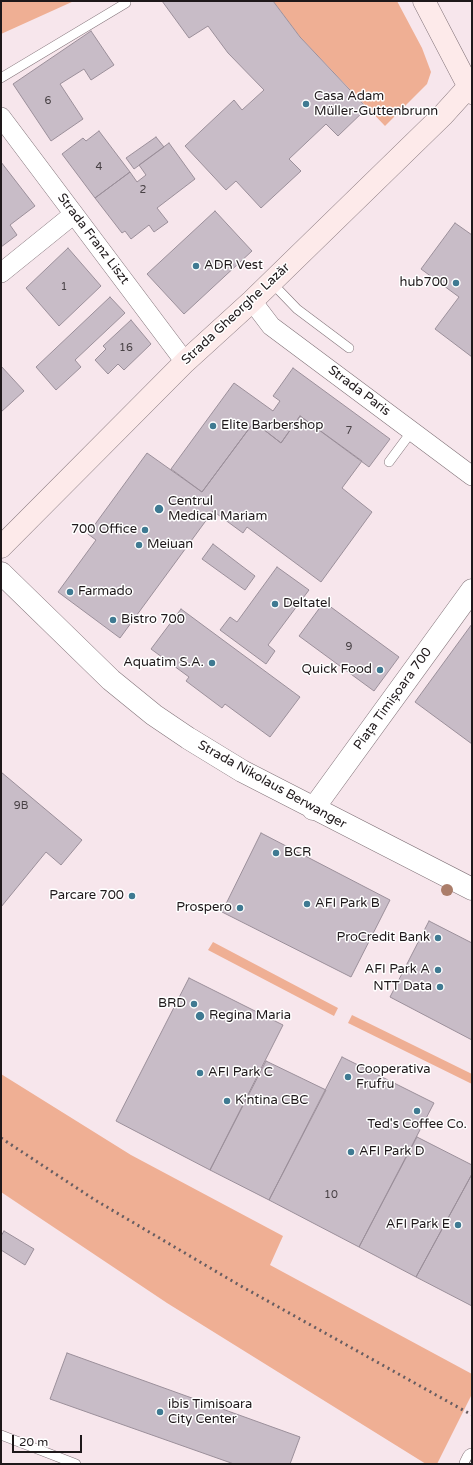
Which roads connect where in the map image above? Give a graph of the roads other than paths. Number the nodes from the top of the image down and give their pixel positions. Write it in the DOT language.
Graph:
graph roads {
  1 [pos="424,1"];
  2 [pos="126,3"];
  3 [pos="1,78"];
  4 [pos="471,88"];
  5 [pos="1,117"];
  6 [pos="74,214"];
  7 [pos="1,273"];
  8 [pos="271,282"];
  9 [pos="252,301"];
  10 [pos="350,348"];
  11 [pos="184,362"];
  12 [pos="412,431"];
  13 [pos="390,462"];
  14 [pos="472,476"];
  15 [pos="1,547"];
  16 [pos="1,573"];
  17 [pos="472,590"];
  18 [pos="313,808"];
  19 [pos="472,889"];
  20 [pos="1,1436"];
  21 [pos="472,1458"];
  22 [pos="76,1464"];
  23 [pos="469,1464"];
  1 -- 4 [label="main road"];
  2 -- 3 [label="lane"];
  4 -- 8 [label="main road, Strada Gheorghe Lazăr"];
  5 -- 6 [label="street, Strada Franz Liszt"];
  6 -- 7 [label="street"];
  6 -- 11 [label="street, Strada Franz Liszt"];
  8 -- 9 [label="main road, Strada Gheorghe Lazăr"];
  8 -- 10 [label="lane"];
  9 -- 11 [label="main road, Strada Gheorghe Lazăr"];
  9 -- 12 [label="street, Strada Paris"];
  11 -- 15 [label="main road, Strada Gheorghe Lazăr"];
  12 -- 13 [label="lane"];
  12 -- 14 [label="street, Strada Paris"];
  16 -- 18 [label="street, Strada Nikolaus Berwanger"];
  17 -- 18 [label="street, Piața Timișoara 700"];
  18 -- 19 [label="street, Strada Nikolaus Berwanger"];
  20 -- 22 [label="lane"];
  21 -- 23 [label="street"];
}
